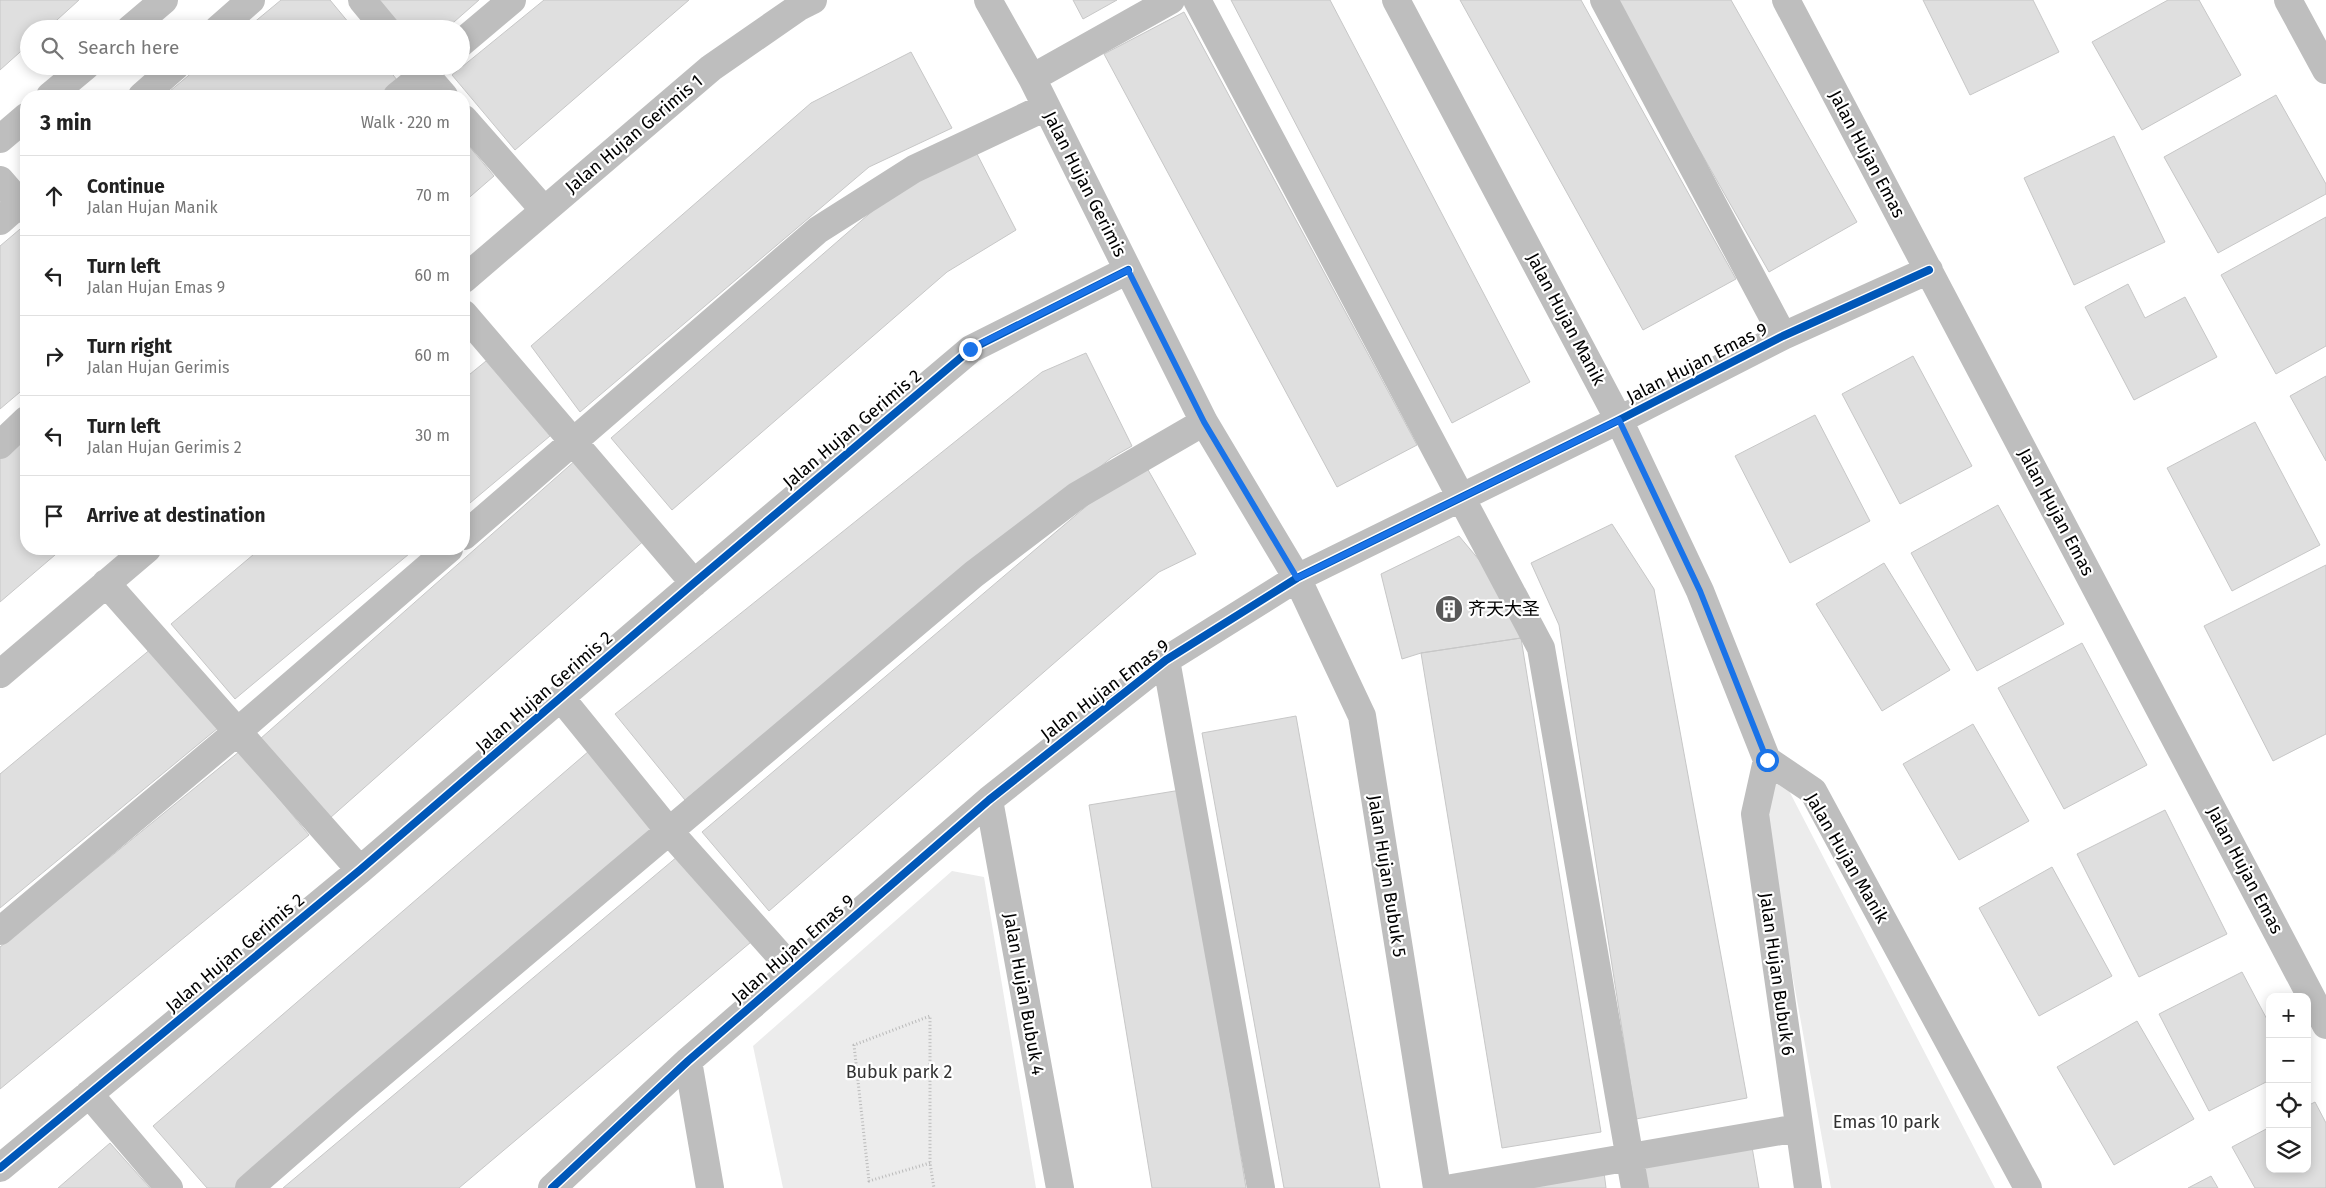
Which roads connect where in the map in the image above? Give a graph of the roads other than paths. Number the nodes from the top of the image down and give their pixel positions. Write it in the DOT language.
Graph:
graph roads {
  1 [pos="251,0"];
  2 [pos="362,0"];
  3 [pos="512,0"];
  4 [pos="813,0"];
  5 [pos="988,0"];
  6 [pos="1171,0"];
  7 [pos="1197,0"];
  8 [pos="1396,0"];
  9 [pos="1604,0"];
  10 [pos="1786,0"];
  11 [pos="2288,0"];
  12 [pos="153,4"];
  13 [pos="138,20"];
  14 [pos="228,20"];
  15 [pos="379,20"];
  16 [pos="470,35"];
  17 [pos="2326,70"];
  18 [pos="75,75"];
  19 [pos="166,75"];
  20 [pos="419,75"];
  21 [pos="429,75"];
  22 [pos="1032,78"];
  23 [pos="57,90"];
  24 [pos="149,90"];
  25 [pos="403,90"];
  26 [pos="440,90"];
  27 [pos="1046,107"];
  28 [pos="20,122"];
  29 [pos="470,126"];
  30 [pos="0,139"];
  31 [pos="0,180"];
  32 [pos="20,200"];
  33 [pos="20,207"];
  34 [pos="544,210"];
  35 [pos="0,221"];
  36 [pos="1128,270"];
  37 [pos="1929,270"];
  38 [pos="470,274"];
  39 [pos="470,321"];
  40 [pos="1783,336"];
  41 [pos="1619,420"];
  42 [pos="1204,422"];
  43 [pos="20,426"];
  44 [pos="574,441"];
  45 [pos="0,445"];
  46 [pos="1461,497"];
  47 [pos="470,531"];
  48 [pos="140,555"];
  49 [pos="442,555"];
  50 [pos="1297,578"];
  51 [pos="694,582"];
  52 [pos="106,583"];
  53 [pos="1166,660"];
  54 [pos="0,674"];
  55 [pos="560,698"];
  56 [pos="238,731"];
  57 [pos="1767,760"];
  58 [pos="989,800"];
  59 [pos="669,831"];
  60 [pos="360,870"];
  61 [pos="0,932"];
  62 [pos="792,969"];
  63 [pos="2326,1024"];
  64 [pos="688,1061"];
  65 [pos="89,1094"];
  66 [pos="1798,1128"];
  67 [pos="1629,1158"];
  68 [pos="0,1168"];
  69 [pos="169,1188"];
  70 [pos="249,1188"];
  71 [pos="552,1188"];
  72 [pos="710,1188"];
  73 [pos="1060,1188"];
  74 [pos="1261,1188"];
  75 [pos="1437,1188"];
  76 [pos="1452,1188"];
  77 [pos="1635,1188"];
  78 [pos="1808,1188"];
  79 [pos="2028,1188"];
  1 -- 14 [label="street"];
  2 -- 15 [label="street"];
  3 -- 16 [label="street"];
  4 -- 34 [label="street, Jalan Hujan Gerimis 1"];
  5 -- 22 [label="street, Jalan Hujan Gerimis"];
  6 -- 22 [label="street"];
  7 -- 46 [label="street"];
  8 -- 41 [label="street, Jalan Hujan Manik"];
  9 -- 40 [label="street"];
  10 -- 37 [label="street, Jalan Hujan Emas"];
  11 -- 17 [label="street"];
  12 -- 13 [label="street"];
  18 -- 23 [label="street"];
  19 -- 24 [label="street"];
  20 -- 25 [label="street"];
  21 -- 26 [label="street"];
  22 -- 27 [label="street, Jalan Hujan Gerimis"];
  27 -- 36 [label="street, Jalan Hujan Gerimis"];
  27 -- 44 [label="street"];
  28 -- 30 [label="street"];
  29 -- 34 [label="street"];
  31 -- 32 [label="street"];
  33 -- 35 [label="street"];
  34 -- 38 [label="street, Jalan Hujan Gerimis 1"];
  36 -- 42 [label="street, Jalan Hujan Gerimis"];
  36 -- 51 [label="street, Jalan Hujan Gerimis 2"];
  37 -- 40 [label="street, Jalan Hujan Emas 9"];
  37 -- 63 [label="street, Jalan Hujan Emas"];
  39 -- 44 [label="street"];
  40 -- 41 [label="street, Jalan Hujan Emas 9"];
  41 -- 46 [label="street, Jalan Hujan Emas 9"];
  41 -- 57 [label="street, Jalan Hujan Manik"];
  42 -- 50 [label="street, Jalan Hujan Gerimis"];
  42 -- 59 [label="street"];
  43 -- 45 [label="street"];
  44 -- 47 [label="street"];
  44 -- 51 [label="street"];
  46 -- 50 [label="street, Jalan Hujan Emas 9"];
  46 -- 67 [label="street"];
  48 -- 52 [label="street"];
  49 -- 56 [label="street"];
  50 -- 53 [label="street, Jalan Hujan Emas 9"];
  50 -- 75 [label="street, Jalan Hujan Bubuk 5"];
  51 -- 55 [label="street, Jalan Hujan Gerimis 2"];
  52 -- 54 [label="street"];
  52 -- 56 [label="street"];
  53 -- 58 [label="street, Jalan Hujan Emas 9"];
  53 -- 74 [label="street"];
  55 -- 59 [label="street"];
  55 -- 60 [label="street, Jalan Hujan Gerimis 2"];
  56 -- 60 [label="street"];
  56 -- 61 [label="street"];
  57 -- 66 [label="street, Jalan Hujan Bubuk 6"];
  57 -- 79 [label="street, Jalan Hujan Manik"];
  58 -- 62 [label="street, Jalan Hujan Emas 9"];
  58 -- 73 [label="street, Jalan Hujan Bubuk 4"];
  59 -- 62 [label="street"];
  59 -- 70 [label="street"];
  60 -- 65 [label="street, Jalan Hujan Gerimis 2"];
  62 -- 64 [label="street, Jalan Hujan Emas 9"];
  64 -- 71 [label="street, Jalan Hujan Emas 9"];
  64 -- 72 [label="street"];
  65 -- 68 [label="street, Jalan Hujan Gerimis 2"];
  65 -- 69 [label="street"];
  66 -- 67 [label="street"];
  66 -- 78 [label="street, Jalan Hujan Bubuk 6"];
  67 -- 76 [label="street"];
  67 -- 77 [label="street"];
}
